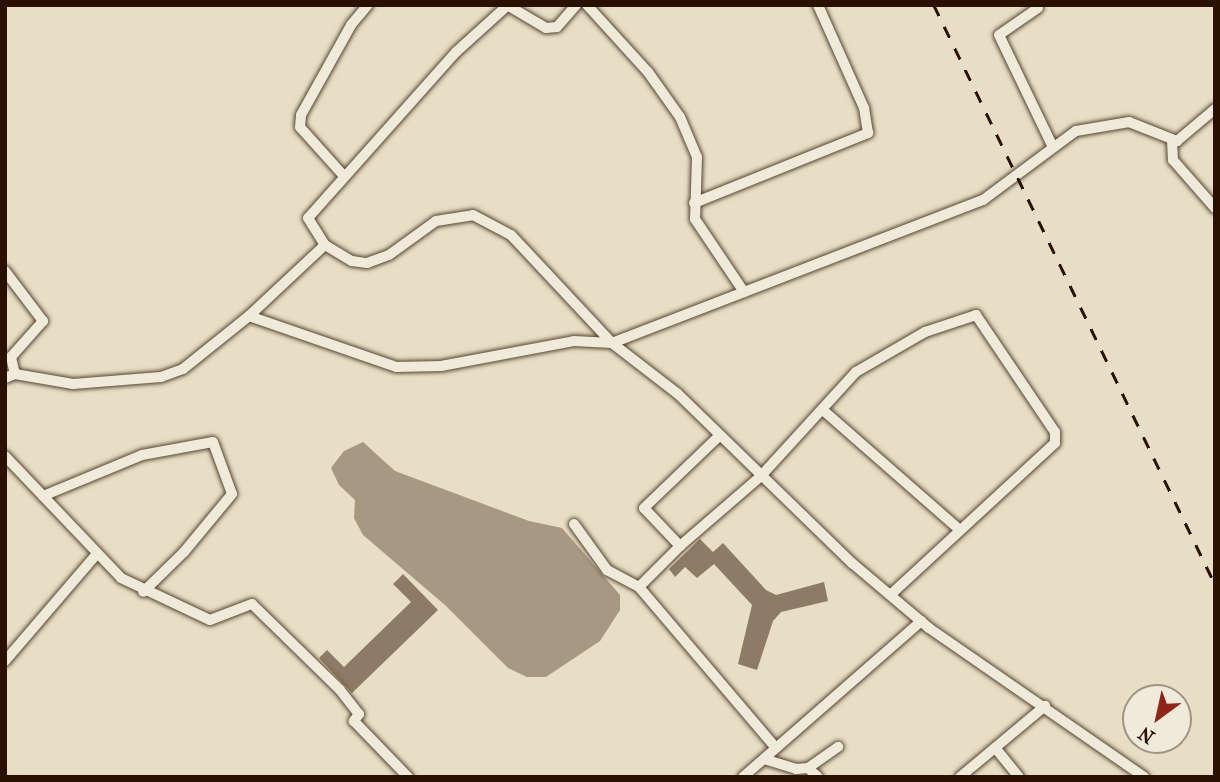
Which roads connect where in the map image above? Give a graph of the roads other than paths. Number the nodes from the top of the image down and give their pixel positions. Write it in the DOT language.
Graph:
graph roads {
  1 [pos="369,5"];
  2 [pos="508,5"];
  3 [pos="576,5"];
  4 [pos="587,5"];
  5 [pos="818,5"];
  6 [pos="1038,8"];
  7 [pos="1215,109"];
  8 [pos="1172,141"];
  9 [pos="1053,147"];
  10 [pos="343,175"];
  11 [pos="694,204"];
  12 [pos="1215,208"];
  13 [pos="325,245"];
  14 [pos="5,271"];
  15 [pos="744,292"];
  16 [pos="249,316"];
  17 [pos="612,343"];
  18 [pos="10,376"];
  19 [pos="824,411"];
  20 [pos="720,435"];
  21 [pos="5,456"];
  22 [pos="761,476"];
  23 [pos="43,496"];
  24 [pos="574,524"];
  25 [pos="959,529"];
  26 [pos="680,546"];
  27 [pos="96,555"];
  28 [pos="639,587"];
  29 [pos="144,592"];
  30 [pos="890,595"];
  31 [pos="920,621"];
  32 [pos="5,661"];
  33 [pos="1045,706"];
  34 [pos="838,747"];
  35 [pos="776,748"];
  36 [pos="997,750"];
  37 [pos="764,758"];
  38 [pos="808,768"];
  39 [pos="408,777"];
  40 [pos="743,777"];
  41 [pos="818,777"];
  42 [pos="960,777"];
  43 [pos="1019,777"];
  44 [pos="1143,777"];
  1 -- 10 [label="street"];
  2 -- 3 [label="street"];
  2 -- 10 [label="street"];
  4 -- 11 [label="street"];
  5 -- 11 [label="street"];
  6 -- 9 [label="street"];
  7 -- 8 [label="street"];
  8 -- 9 [label="street"];
  8 -- 12 [label="street"];
  9 -- 15 [label="street"];
  10 -- 13 [label="street"];
  11 -- 15 [label="street"];
  13 -- 16 [label="street"];
  13 -- 17 [label="street"];
  14 -- 18 [label="street"];
  15 -- 17 [label="street"];
  16 -- 17 [label="street"];
  16 -- 18 [label="street"];
  17 -- 20 [label="street"];
  19 -- 22 [label="street"];
  19 -- 25 [label="street"];
  19 -- 25 [label="street"];
  20 -- 22 [label="street"];
  20 -- 26 [label="street"];
  21 -- 23 [label="street"];
  22 -- 26 [label="street"];
  22 -- 30 [label="street"];
  23 -- 27 [label="street"];
  23 -- 29 [label="street"];
  24 -- 28 [label="street"];
  25 -- 30 [label="street"];
  26 -- 28 [label="street"];
  27 -- 29 [label="street"];
  27 -- 32 [label="street"];
  28 -- 35 [label="street"];
  29 -- 39 [label="street"];
  30 -- 31 [label="street"];
  31 -- 33 [label="street"];
  31 -- 35 [label="street"];
  33 -- 36 [label="street"];
  33 -- 44 [label="street"];
  34 -- 38 [label="street"];
  35 -- 37 [label="street"];
  36 -- 42 [label="street"];
  36 -- 43 [label="street"];
  37 -- 38 [label="street"];
  37 -- 40 [label="street"];
  38 -- 41 [label="street"];
}
